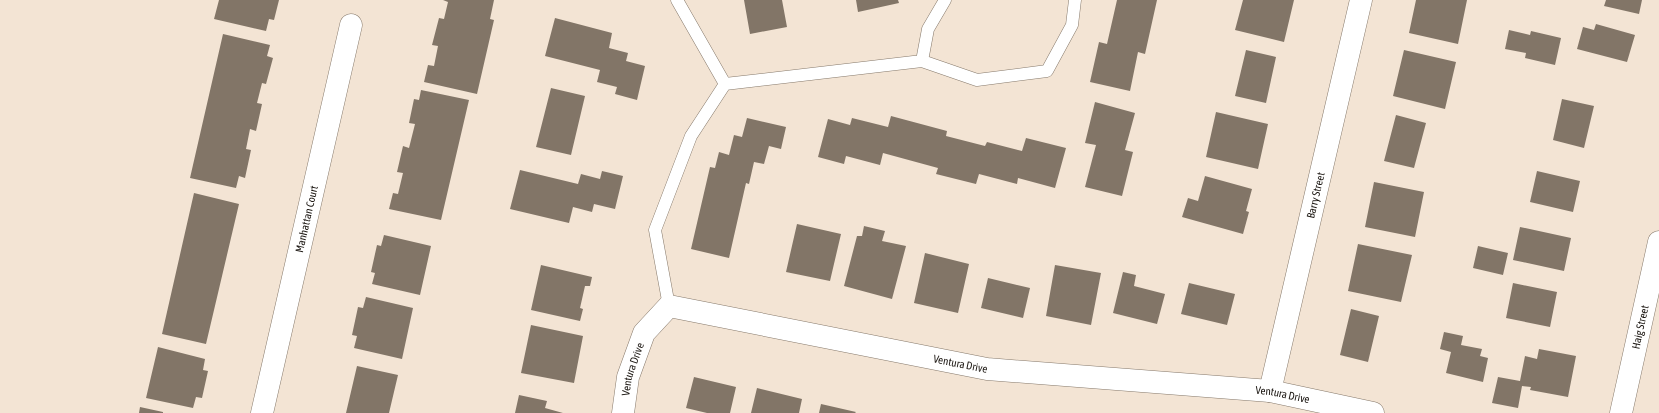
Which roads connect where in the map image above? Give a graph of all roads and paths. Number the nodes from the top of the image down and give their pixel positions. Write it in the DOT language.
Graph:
graph roads {
  1 [pos="677,0"];
  2 [pos="945,0"];
  3 [pos="1075,0"];
  4 [pos="1361,0"];
  5 [pos="351,25"];
  6 [pos="922,61"];
  7 [pos="725,84"];
  8 [pos="1659,242"];
  9 [pos="669,306"];
  10 [pos="1270,391"];
  11 [pos="262,413"];
  12 [pos="623,413"];
  13 [pos="1373,413"];
  14 [pos="1621,413"];
  1 -- 7 [label="lane"];
  2 -- 6 [label="lane"];
  3 -- 6 [label="lane"];
  4 -- 10 [label="street, Barry Street"];
  5 -- 11 [label="street, Manhattan Court"];
  6 -- 7 [label="lane"];
  7 -- 9 [label="lane"];
  8 -- 14 [label="street, Haig Street"];
  9 -- 10 [label="street, Ventura Drive"];
  9 -- 12 [label="street, Ventura Drive"];
  10 -- 13 [label="street, Ventura Drive"];
}
